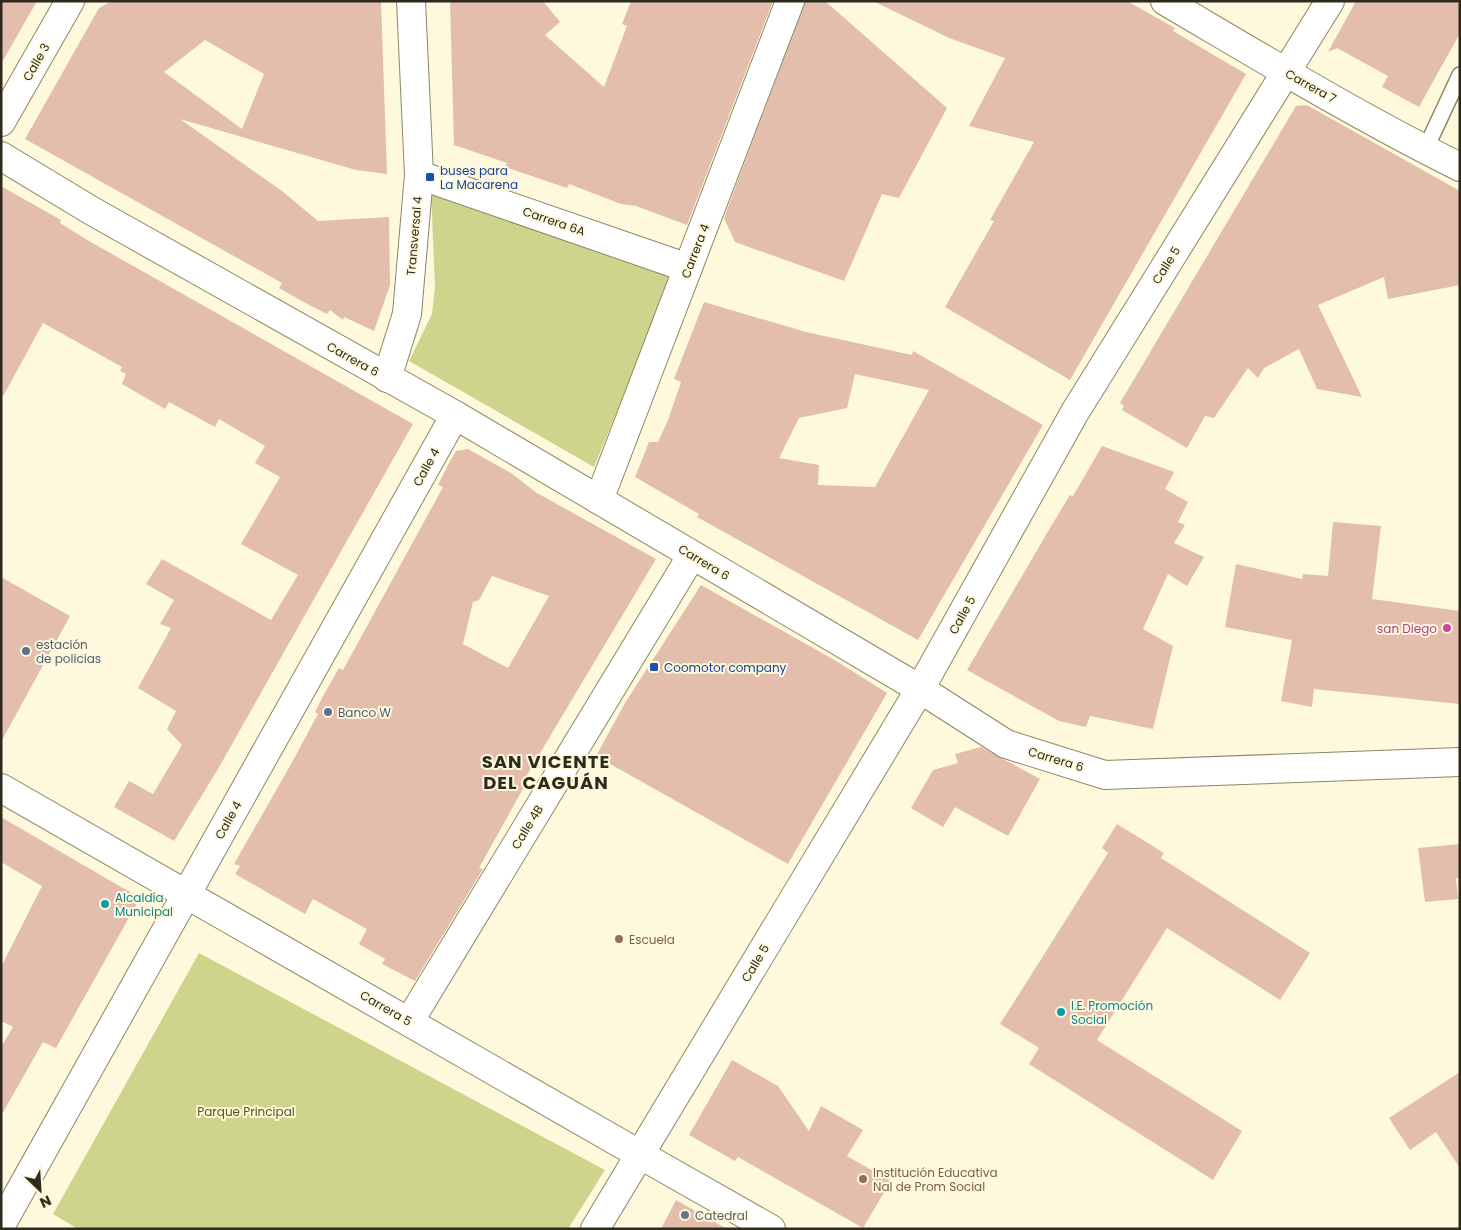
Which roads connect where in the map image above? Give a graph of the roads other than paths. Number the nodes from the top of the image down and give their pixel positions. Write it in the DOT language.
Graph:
graph roads {
  1 [pos="70,1"];
  2 [pos="412,1"];
  3 [pos="790,1"];
  4 [pos="1165,1"];
  5 [pos="1330,1"];
  6 [pos="1285,71"];
  7 [pos="1460,75"];
  8 [pos="1,122"];
  9 [pos="1424,150"];
  10 [pos="1,156"];
  11 [pos="1460,167"];
  12 [pos="419,175"];
  13 [pos="688,268"];
  14 [pos="387,378"];
  15 [pos="455,415"];
  16 [pos="600,500"];
  17 [pos="692,555"];
  18 [pos="920,690"];
  19 [pos="1460,762"];
  20 [pos="1,788"];
  21 [pos="187,893"];
  22 [pos="409,1022"];
  23 [pos="640,1154"];
  24 [pos="1,1225"];
  25 [pos="7,1229"];
  26 [pos="595,1229"];
  27 [pos="771,1229"];
  1 -- 8 [label="street, Calle 3"];
  2 -- 12 [label="street, Transversal 4"];
  3 -- 13 [label="street, Carrera 4"];
  4 -- 6 [label="street, Carrera 7"];
  5 -- 6 [label="street, Calle 5"];
  6 -- 9 [label="street, Carrera 7"];
  6 -- 18 [label="street, Calle 5"];
  7 -- 9 [label="lane"];
  9 -- 11 [label="street, Carrera 7"];
  10 -- 14 [label="street, Carrera 6"];
  12 -- 13 [label="street, Carrera 6A"];
  12 -- 14 [label="street, Transversal 4"];
  13 -- 16 [label="street, Carrera 4"];
  14 -- 15 [label="street, Carrera 6"];
  15 -- 16 [label="street, Carrera 6"];
  15 -- 21 [label="street, Calle 4"];
  16 -- 17 [label="street, Carrera 6"];
  17 -- 18 [label="street, Carrera 6"];
  17 -- 22 [label="street, Calle 4B"];
  18 -- 19 [label="street, Carrera 6"];
  18 -- 23 [label="street, Calle 5"];
  20 -- 21 [label="street, Carrera 5"];
  21 -- 22 [label="street, Carrera 5"];
  21 -- 24 [label="street, Calle 4"];
  22 -- 23 [label="street, Carrera 5"];
  23 -- 26 [label="street, Calle 5"];
  23 -- 27 [label="street, Carrera 5"];
  24 -- 25 [label="street"];
}
